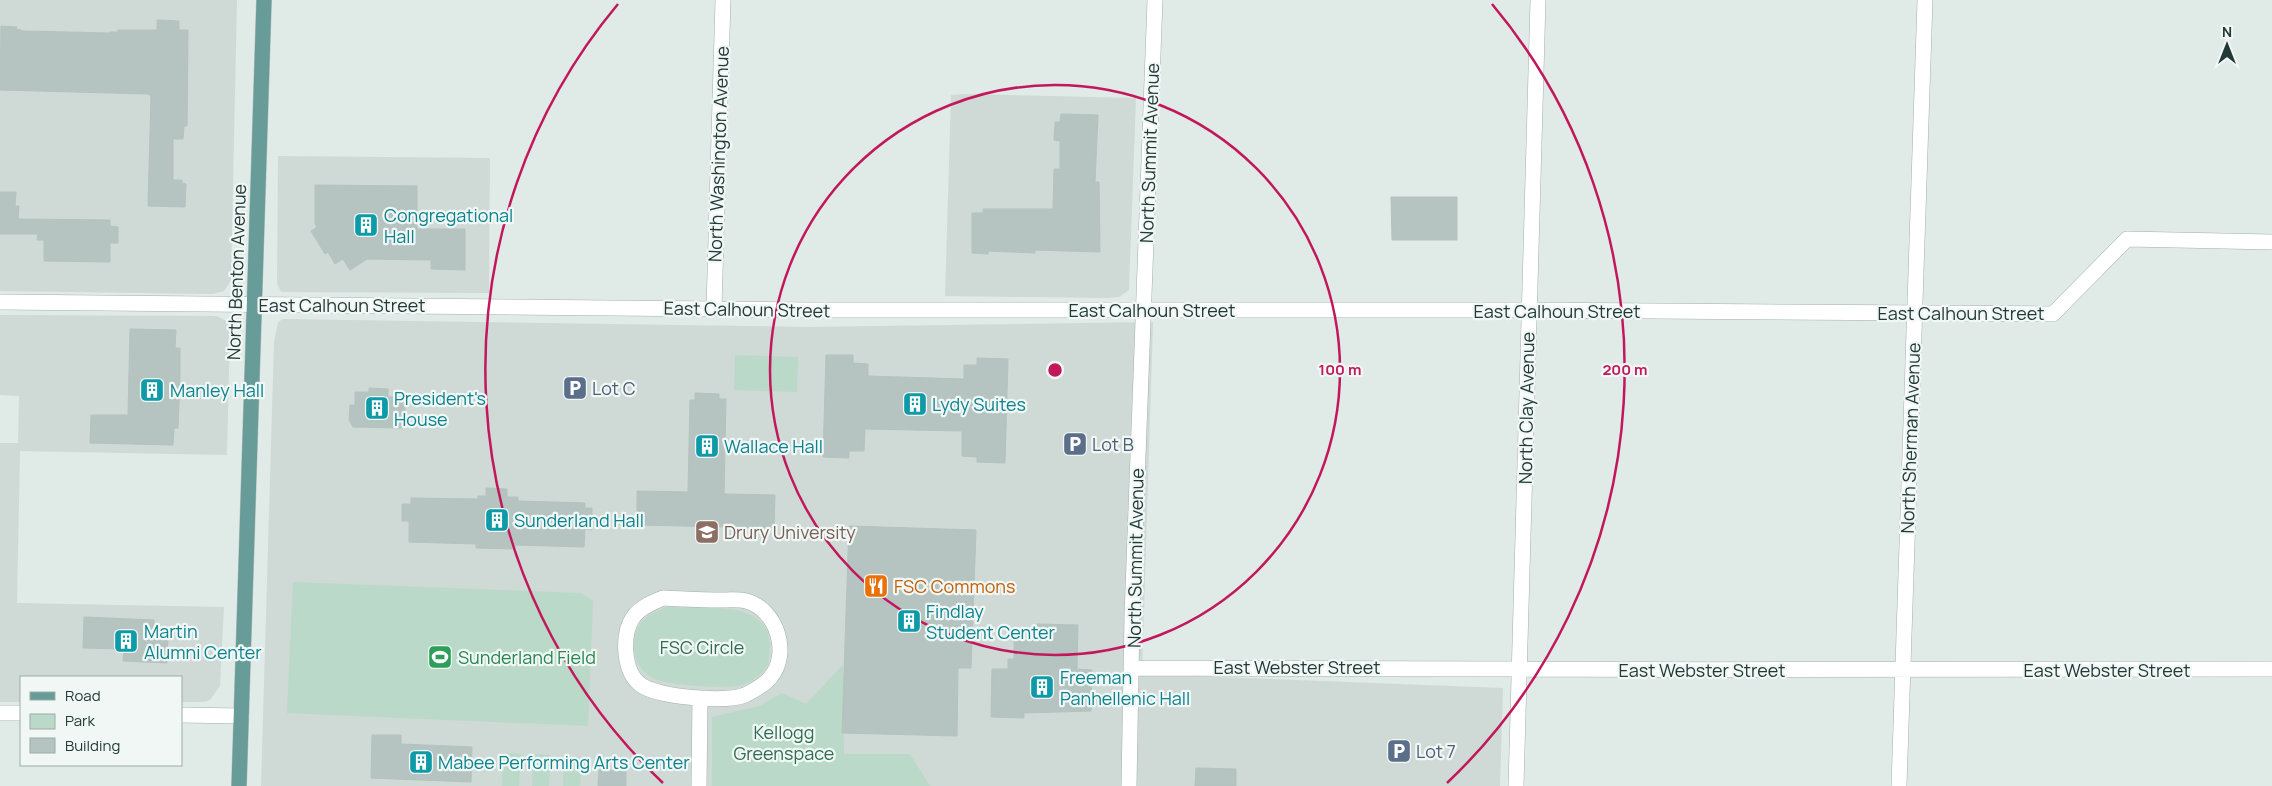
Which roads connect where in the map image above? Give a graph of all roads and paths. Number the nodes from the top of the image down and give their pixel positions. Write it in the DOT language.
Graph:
graph roads {
  1 [pos="264,0"];
  2 [pos="723,0"];
  3 [pos="1155,0"];
  4 [pos="1538,0"];
  5 [pos="1925,0"];
  6 [pos="2272,242"];
  7 [pos="0,302"];
  8 [pos="254,305"];
  9 [pos="714,308"];
  10 [pos="1143,309"];
  11 [pos="1528,310"];
  12 [pos="1914,312"];
  13 [pos="1133,668"];
  14 [pos="1520,669"];
  15 [pos="2272,669"];
  16 [pos="1901,672"];
  17 [pos="700,698"];
  18 [pos="0,713"];
  19 [pos="20,713"];
  20 [pos="182,715"];
  21 [pos="241,716"];
  22 [pos="239,786"];
  23 [pos="700,786"];
  24 [pos="1129,786"];
  25 [pos="1516,786"];
  26 [pos="1899,786"];
  1 -- 8 [label="main road, North Benton Avenue"];
  2 -- 9 [label="street, North Washington Avenue"];
  3 -- 10 [label="street, North Summit Avenue"];
  4 -- 11 [label="street, North Clay Avenue"];
  5 -- 12 [label="street, North Sherman Avenue"];
  6 -- 12 [label="street, East Calhoun Street"];
  7 -- 8 [label="street, East Calhoun Street"];
  8 -- 9 [label="street, East Calhoun Street"];
  8 -- 21 [label="main road, North Benton Avenue"];
  9 -- 10 [label="street, East Calhoun Street"];
  10 -- 11 [label="street, East Calhoun Street"];
  10 -- 13 [label="street, North Summit Avenue"];
  11 -- 12 [label="street, East Calhoun Street"];
  11 -- 14 [label="street, North Clay Avenue"];
  12 -- 16 [label="street, North Sherman Avenue"];
  13 -- 14 [label="street, East Webster Street"];
  13 -- 24 [label="street, North Summit Avenue"];
  14 -- 16 [label="street, East Webster Street"];
  14 -- 25 [label="street, North Clay Avenue"];
  15 -- 16 [label="street, East Webster Street"];
  16 -- 26 [label="street, North Sherman Avenue"];
  17 -- 17 [label="street"];
  17 -- 23 [label="street"];
  18 -- 19 [label="street"];
  20 -- 21 [label="street"];
  21 -- 22 [label="main road, North Benton Avenue"];
}
